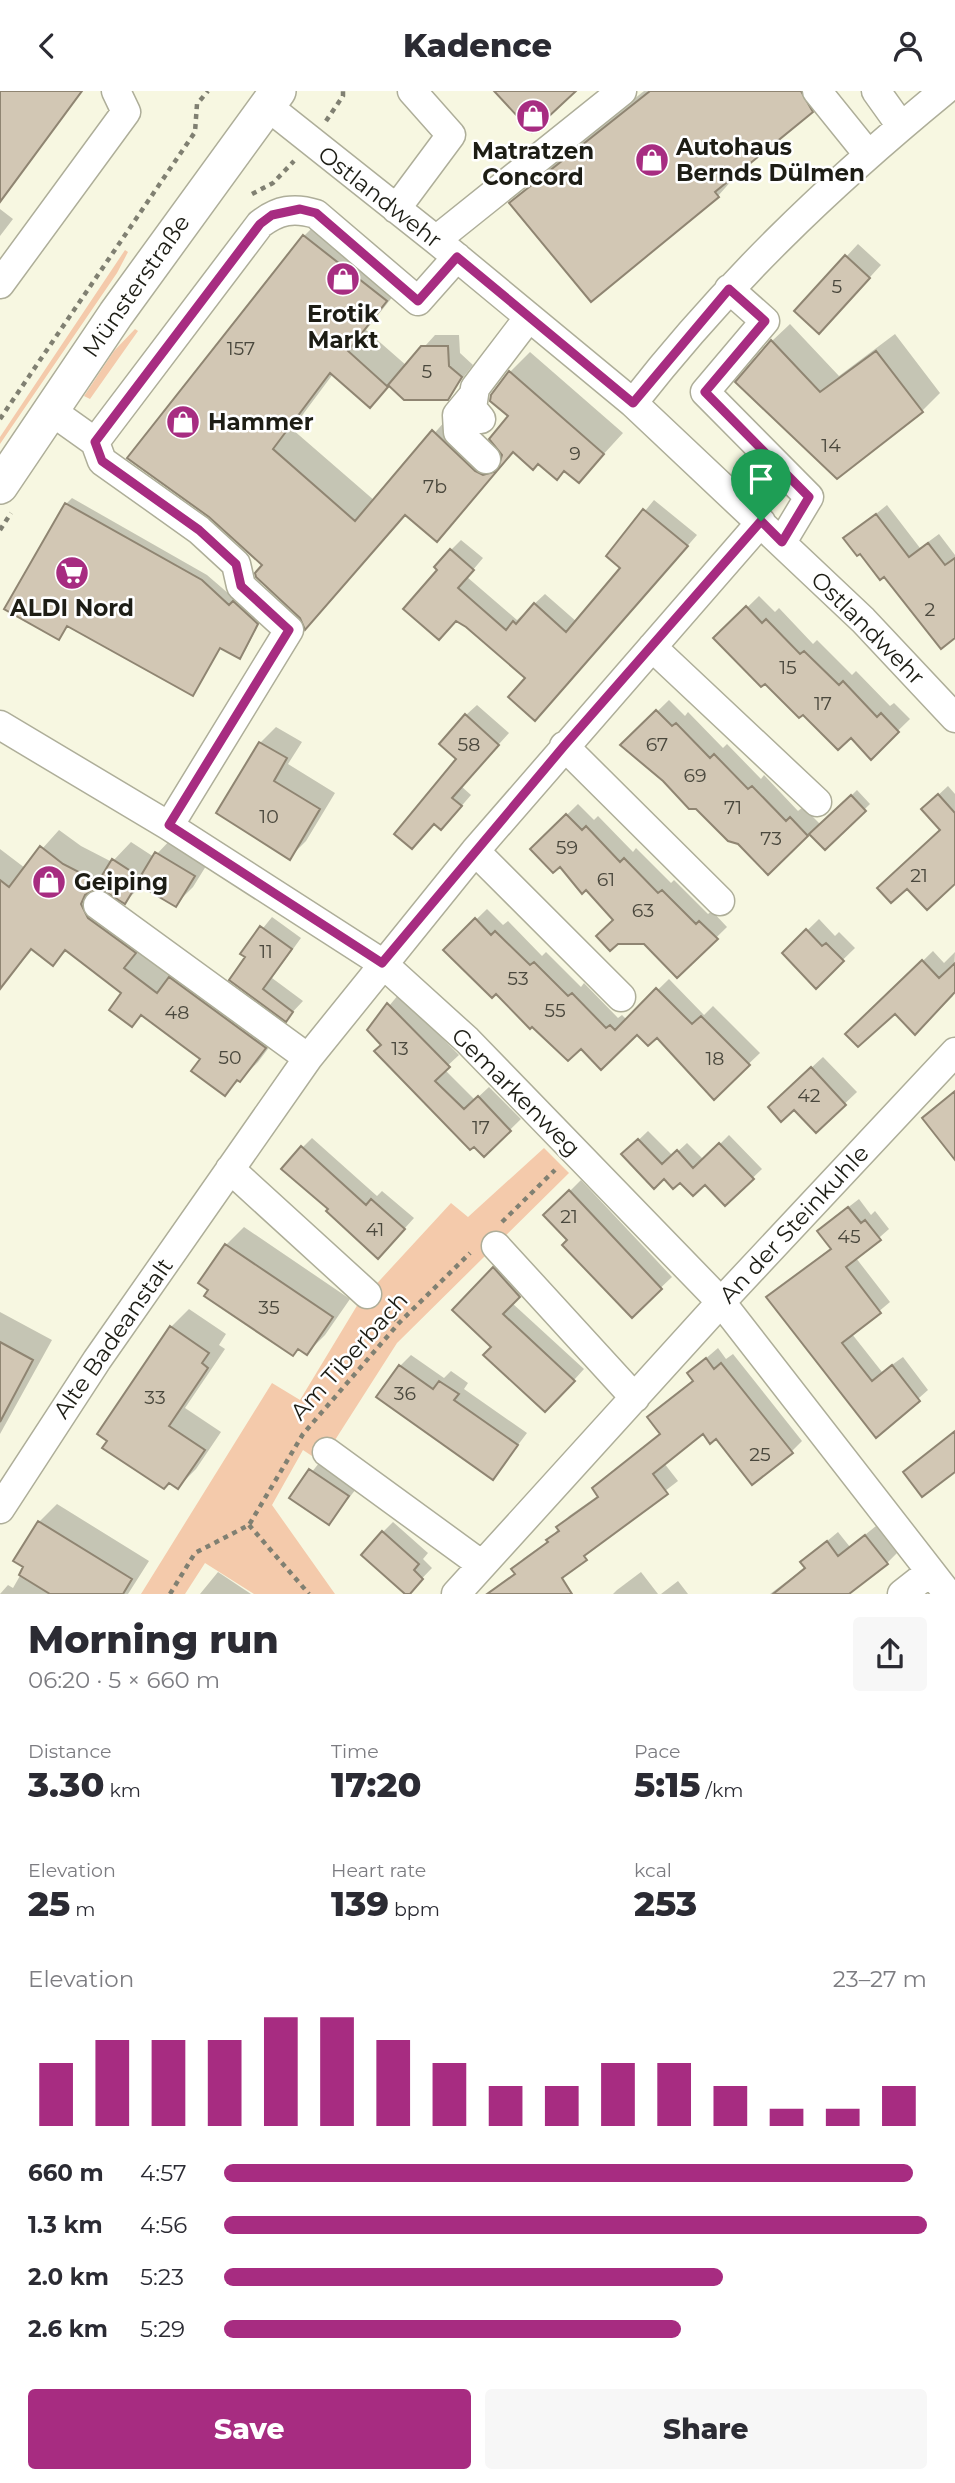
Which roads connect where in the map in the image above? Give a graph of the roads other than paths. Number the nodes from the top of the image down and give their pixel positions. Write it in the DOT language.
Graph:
graph roads {
  1 [pos="116,91"];
  2 [pos="412,91"];
  3 [pos="622,91"];
  4 [pos="817,91"];
  5 [pos="876,91"];
  6 [pos="944,91"];
  7 [pos="265,96"];
  8 [pos="901,126"];
  9 [pos="867,153"];
  10 [pos="396,209"];
  11 [pos="446,249"];
  12 [pos="0,284"];
  13 [pos="729,289"];
  14 [pos="529,317"];
  15 [pos="633,403"];
  16 [pos="50,410"];
  17 [pos="95,442"];
  18 [pos="486,459"];
  19 [pos="0,486"];
  20 [pos="761,521"];
  21 [pos="782,542"];
  22 [pos="652,647"];
  23 [pos="950,703"];
  24 [pos="0,725"];
  25 [pos="564,746"];
  26 [pos="817,802"];
  27 [pos="169,825"];
  28 [pos="475,851"];
  29 [pos="720,901"];
  30 [pos="98,905"];
  31 [pos="382,963"];
  32 [pos="621,997"];
  33 [pos="955,1052"];
  34 [pos="308,1058"];
  35 [pos="230,1169"];
  36 [pos="490,1240"];
  37 [pos="367,1293"];
  38 [pos="720,1302"];
  39 [pos="635,1398"];
  40 [pos="327,1452"];
  41 [pos="7,1480"];
  42 [pos="0,1509"];
  43 [pos="482,1565"];
  44 [pos="930,1572"];
  45 [pos="456,1594"];
  46 [pos="902,1594"];
  47 [pos="948,1594"];
  1 -- 12 [label="street"];
  2 -- 10 [label="street"];
  3 -- 11 [label="street"];
  4 -- 9 [label="street"];
  5 -- 8 [label="street"];
  6 -- 8 [label="street"];
  7 -- 10 [label="street, Ostlandwehr"];
  7 -- 16 [label="main road, Münsterstraße"];
  8 -- 9 [label="street"];
  9 -- 13 [label="street"];
  10 -- 11 [label="street, Ostlandwehr"];
  11 -- 14 [label="street, Ostlandwehr"];
  11 -- 17 [label="street"];
  13 -- 15 [label="street"];
  13 -- 21 [label="street"];
  14 -- 15 [label="street, Ostlandwehr"];
  14 -- 18 [label="street"];
  15 -- 20 [label="street, Ostlandwehr"];
  16 -- 17 [label="street"];
  16 -- 19 [label="main road, Münsterstraße"];
  17 -- 27 [label="street"];
  20 -- 21 [label="street, Ostlandwehr"];
  20 -- 22 [label="street, Alte Badeanstalt"];
  21 -- 23 [label="street, Ostlandwehr"];
  22 -- 25 [label="street, Alte Badeanstalt"];
  22 -- 26 [label="street"];
  24 -- 27 [label="street, Gemarkenweg"];
  25 -- 28 [label="street, Alte Badeanstalt"];
  25 -- 29 [label="street"];
  27 -- 31 [label="street, Gemarkenweg"];
  28 -- 31 [label="street, Alte Badeanstalt"];
  28 -- 32 [label="street"];
  30 -- 34 [label="street"];
  31 -- 34 [label="street, Alte Badeanstalt"];
  31 -- 38 [label="street, Gemarkenweg"];
  33 -- 38 [label="street, An der Steinkuhle"];
  34 -- 35 [label="street, Alte Badeanstalt"];
  35 -- 37 [label="street"];
  35 -- 41 [label="street, Alte Badeanstalt"];
  36 -- 39 [label="street"];
  38 -- 39 [label="street, An der Steinkuhle"];
  38 -- 44 [label="street, Gemarkenweg"];
  39 -- 43 [label="street, An der Steinkuhle"];
  40 -- 43 [label="street"];
  41 -- 42 [label="street, Alte Badeanstalt"];
  43 -- 45 [label="street, An der Steinkuhle"];
  44 -- 46 [label="street"];
  44 -- 47 [label="street, Gemarkenweg"];
}
